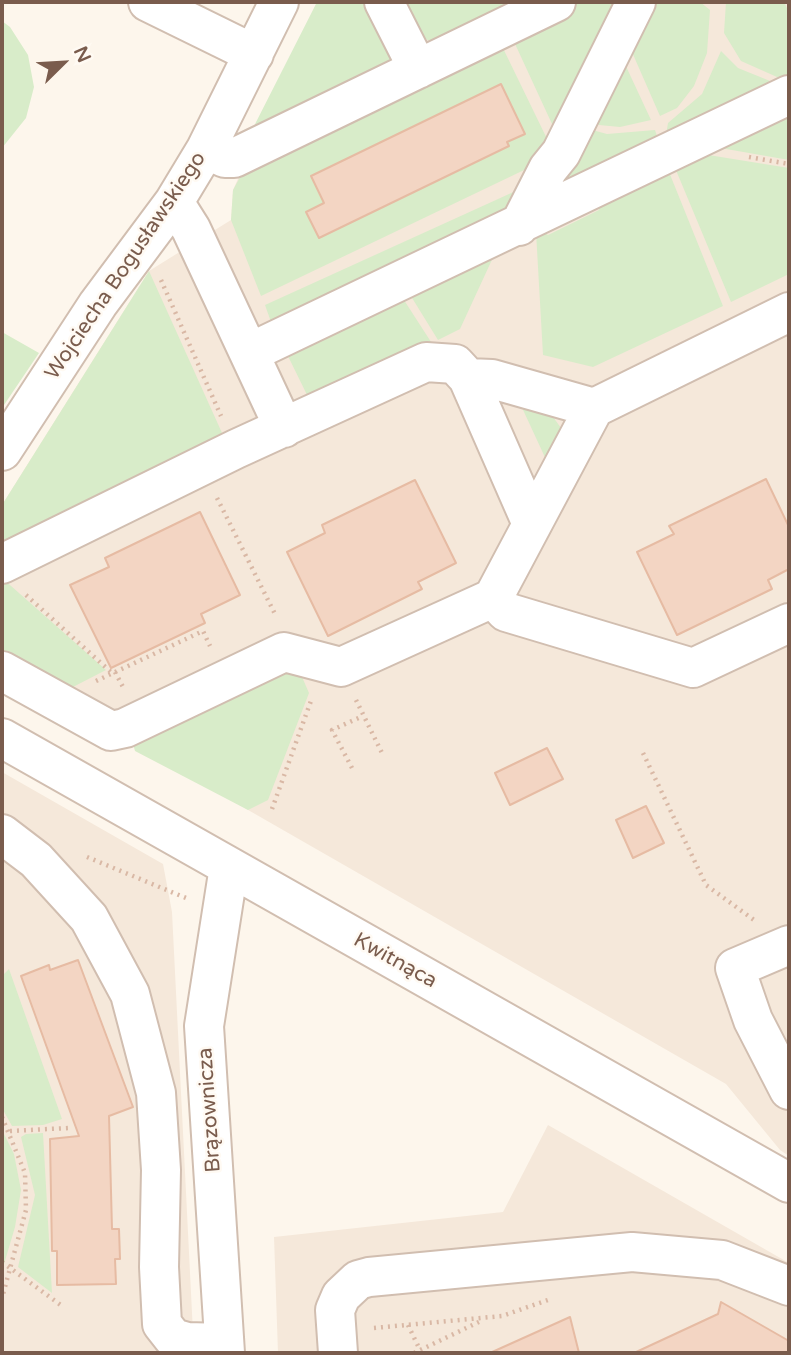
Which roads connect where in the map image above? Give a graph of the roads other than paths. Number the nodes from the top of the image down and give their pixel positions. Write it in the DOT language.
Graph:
graph roads {
  1 [pos="148,2"];
  2 [pos="279,2"];
  3 [pos="384,2"];
  4 [pos="556,2"];
  5 [pos="636,2"];
  6 [pos="254,54"];
  7 [pos="418,69"];
  8 [pos="789,95"];
  9 [pos="206,149"];
  10 [pos="174,202"];
  11 [pos="519,226"];
  12 [pos="789,312"];
  13 [pos="249,353"];
  14 [pos="468,378"];
  15 [pos="594,408"];
  16 [pos="284,428"];
  17 [pos="2,451"];
  18 [pos="532,524"];
  19 [pos="12,578"];
  20 [pos="493,598"];
  21 [pos="789,623"];
  22 [pos="2,671"];
  23 [pos="2,738"];
  24 [pos="2,834"];
  25 [pos="229,867"];
  26 [pos="775,935"];
  27 [pos="789,1090"];
  28 [pos="789,1183"];
  29 [pos="789,1286"];
  30 [pos="350,1341"];
  31 [pos="225,1348"];
  1 -- 6 [label="street"];
  2 -- 6 [label="street, Wojciecha Bogusławskiego"];
  3 -- 7 [label="street"];
  4 -- 7 [label="street"];
  5 -- 11 [label="street"];
  6 -- 9 [label="street, Wojciecha Bogusławskiego"];
  7 -- 9 [label="street"];
  8 -- 11 [label="street"];
  9 -- 10 [label="street, Wojciecha Bogusławskiego"];
  10 -- 13 [label="street"];
  10 -- 17 [label="street, Wojciecha Bogusławskiego"];
  11 -- 13 [label="street"];
  12 -- 15 [label="street"];
  13 -- 16 [label="street"];
  14 -- 15 [label="street"];
  14 -- 16 [label="street"];
  14 -- 18 [label="street"];
  15 -- 18 [label="street"];
  16 -- 19 [label="street"];
  18 -- 20 [label="street"];
  20 -- 21 [label="street"];
  20 -- 22 [label="street"];
  23 -- 25 [label="street, Kwitnąca"];
  24 -- 31 [label="street"];
  25 -- 28 [label="street, Kwitnąca"];
  25 -- 31 [label="street, Brązownicza"];
  26 -- 27 [label="street"];
  29 -- 30 [label="street"];
}
